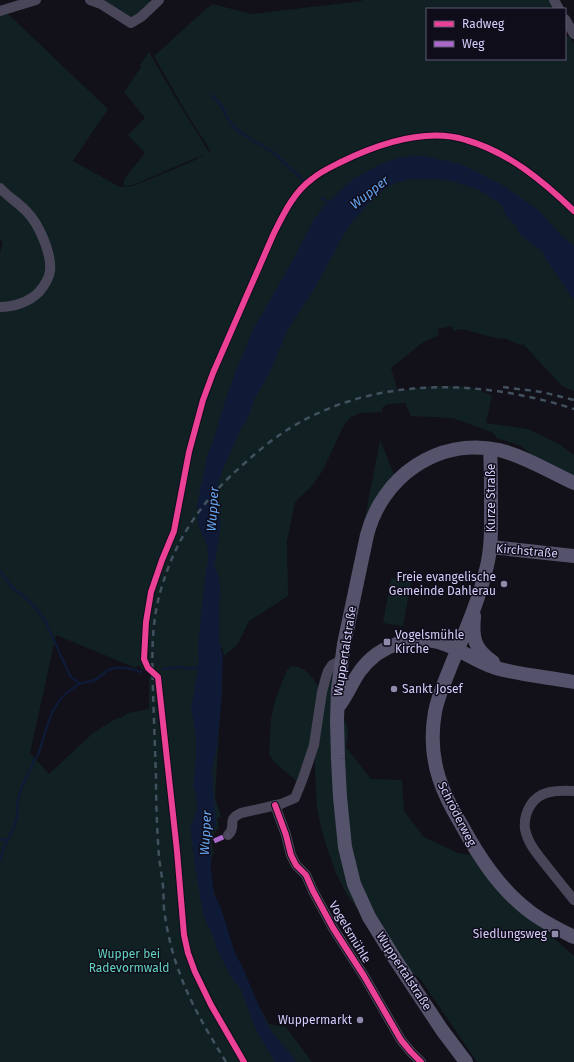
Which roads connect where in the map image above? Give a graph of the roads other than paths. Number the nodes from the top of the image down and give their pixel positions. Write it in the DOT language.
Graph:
graph roads {
  1 [pos="36,0"];
  2 [pos="90,0"];
  3 [pos="159,0"];
  4 [pos="0,10"];
  5 [pos="566,21"];
  6 [pos="574,34"];
  7 [pos="0,188"];
  8 [pos="0,307"];
  9 [pos="490,449"];
  10 [pos="574,483"];
  11 [pos="491,547"];
  12 [pos="574,556"];
  13 [pos="475,606"];
  14 [pos="457,650"];
  15 [pos="342,660"];
  16 [pos="505,670"];
  17 [pos="574,682"];
  18 [pos="337,709"];
  19 [pos="574,791"];
  20 [pos="275,805"];
  21 [pos="228,836"];
  22 [pos="574,900"];
  23 [pos="574,937"];
  24 [pos="421,1062"];
  25 [pos="466,1062"];
  1 -- 4 [label="street"];
  2 -- 3 [label="street"];
  5 -- 6 [label="street"];
  7 -- 8 [label="street"];
  9 -- 10 [label="main road, Wuppertalstraße"];
  9 -- 11 [label="main road, Kurze Straße"];
  9 -- 15 [label="main road, Wuppertalstraße"];
  11 -- 12 [label="main road, Kirchstraße"];
  11 -- 13 [label="main road, Kirchstraße"];
  13 -- 14 [label="main road, Kirchstraße"];
  13 -- 16 [label="main road"];
  14 -- 16 [label="main road"];
  14 -- 18 [label="main road"];
  14 -- 23 [label="main road, Schröderweg"];
  15 -- 18 [label="main road, Wuppertalstraße"];
  15 -- 20 [label="street"];
  16 -- 17 [label="main road"];
  18 -- 25 [label="main road, Wuppertalstraße"];
  19 -- 22 [label="street"];
  20 -- 21 [label="street"];
  20 -- 24 [label="street, Vogelsmühle"];
}
